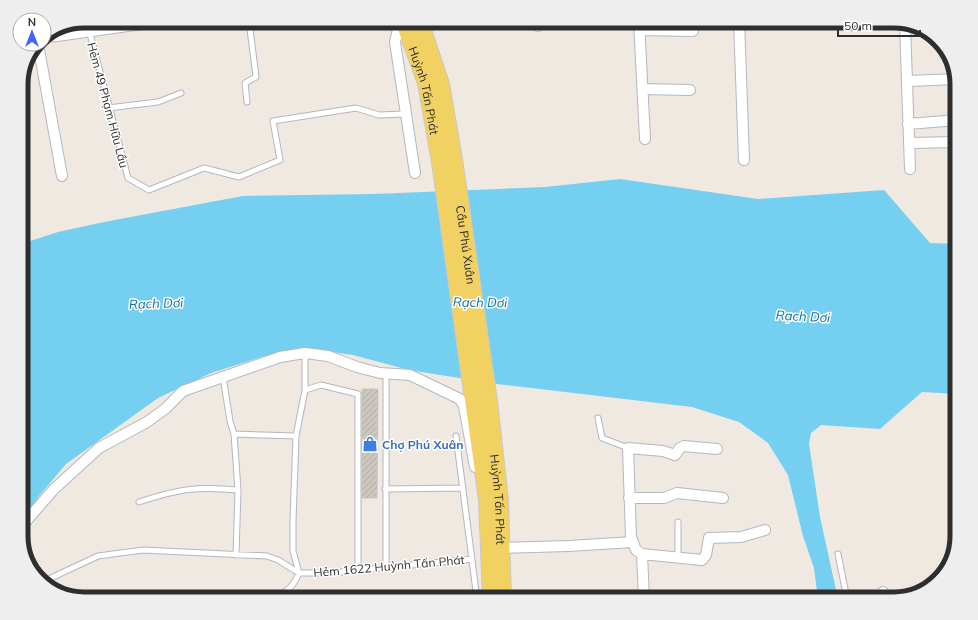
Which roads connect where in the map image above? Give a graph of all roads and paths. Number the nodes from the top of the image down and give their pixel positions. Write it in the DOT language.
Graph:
graph roads {
  1 [pos="95,28"];
  2 [pos="250,28"];
  3 [pos="398,28"];
  4 [pos="406,28"];
  5 [pos="422,28"];
  6 [pos="640,28"];
  7 [pos="666,28"];
  8 [pos="739,28"];
  9 [pos="88,29"];
  10 [pos="905,29"];
  11 [pos="693,31"];
  12 [pos="63,33"];
  13 [pos="39,52"];
  14 [pos="950,79"];
  15 [pos="908,81"];
  16 [pos="642,89"];
  17 [pos="690,90"];
  18 [pos="181,93"];
  19 [pos="247,102"];
  20 [pos="108,108"];
  21 [pos="405,114"];
  22 [pos="950,121"];
  23 [pos="908,124"];
  24 [pos="645,139"];
  25 [pos="950,142"];
  26 [pos="909,143"];
  27 [pos="447,160"];
  28 [pos="744,160"];
  29 [pos="910,169"];
  30 [pos="415,173"];
  31 [pos="62,176"];
  32 [pos="305,353"];
  33 [pos="386,373"];
  34 [pos="223,377"];
  35 [pos="305,390"];
  36 [pos="482,402"];
  37 [pos="598,418"];
  38 [pos="234,434"];
  39 [pos="296,436"];
  40 [pos="456,436"];
  41 [pos="628,448"];
  42 [pos="717,449"];
  43 [pos="385,488"];
  44 [pos="463,488"];
  45 [pos="238,490"];
  46 [pos="629,498"];
  47 [pos="723,498"];
  48 [pos="139,502"];
  49 [pos="28,519"];
  50 [pos="678,522"];
  51 [pos="765,530"];
  52 [pos="633,542"];
  53 [pos="496,547"];
  54 [pos="642,554"];
  55 [pos="838,554"];
  56 [pos="236,555"];
  57 [pos="678,558"];
  58 [pos="472,559"];
  59 [pos="386,568"];
  60 [pos="358,570"];
  61 [pos="300,573"];
  62 [pos="51,578"];
  63 [pos="286,592"];
  64 [pos="476,592"];
  65 [pos="492,592"];
  66 [pos="502,592"];
  67 [pos="644,592"];
  68 [pos="846,592"];
  1 -- 9 [label="main road"];
  2 -- 19 [label="lane"];
  3 -- 21 [label="street"];
  4 -- 27 [label="main road, Huỳnh Tấn Phát"];
  5 -- 27 [label="main road, Huỳnh Tấn Phát"];
  6 -- 16 [label="street"];
  7 -- 11 [label="street"];
  8 -- 28 [label="street"];
  9 -- 12 [label="main road"];
  9 -- 20 [label="lane, Hẻm 49 Phạm Hữu Lầu"];
  10 -- 15 [label="street"];
  13 -- 31 [label="street"];
  14 -- 15 [label="street"];
  15 -- 23 [label="street"];
  16 -- 17 [label="street"];
  16 -- 24 [label="street"];
  18 -- 20 [label="lane"];
  20 -- 21 [label="lane, Hẻm 49 Phạm Hữu Lầu"];
  21 -- 30 [label="street"];
  22 -- 23 [label="street"];
  23 -- 26 [label="street"];
  25 -- 26 [label="street"];
  26 -- 29 [label="street"];
  27 -- 36 [label="main road, Cầu Phú Xuân"];
  32 -- 33 [label="street"];
  32 -- 34 [label="street"];
  32 -- 35 [label="lane"];
  33 -- 43 [label="lane"];
  33 -- 53 [label="street"];
  34 -- 38 [label="lane"];
  34 -- 49 [label="street"];
  35 -- 39 [label="lane"];
  35 -- 60 [label="lane"];
  36 -- 53 [label="main road, Huỳnh Tấn Phát"];
  37 -- 41 [label="lane"];
  38 -- 39 [label="lane"];
  38 -- 45 [label="lane"];
  39 -- 61 [label="lane"];
  40 -- 44 [label="lane"];
  41 -- 42 [label="street"];
  41 -- 46 [label="street"];
  43 -- 44 [label="lane"];
  43 -- 59 [label="lane"];
  44 -- 58 [label="lane"];
  45 -- 48 [label="lane"];
  45 -- 56 [label="lane"];
  46 -- 47 [label="street"];
  46 -- 52 [label="street"];
  50 -- 57 [label="lane"];
  51 -- 57 [label="street"];
  52 -- 53 [label="street"];
  52 -- 54 [label="street"];
  53 -- 65 [label="main road, Huỳnh Tấn Phát"];
  53 -- 66 [label="main road, Huỳnh Tấn Phát"];
  54 -- 57 [label="street"];
  54 -- 67 [label="street"];
  55 -- 68 [label="lane"];
  56 -- 61 [label="lane, Hẻm 1622 Huỳnh Tấn Phát"];
  56 -- 62 [label="lane, Hẻm 1622 Huỳnh Tấn Phát"];
  58 -- 59 [label="lane, Hẻm 1622 Huỳnh Tấn Phát"];
  58 -- 64 [label="lane"];
  59 -- 60 [label="lane, Hẻm 1622 Huỳnh Tấn Phát"];
  60 -- 61 [label="lane, Hẻm 1622 Huỳnh Tấn Phát"];
  61 -- 63 [label="lane"];
}
